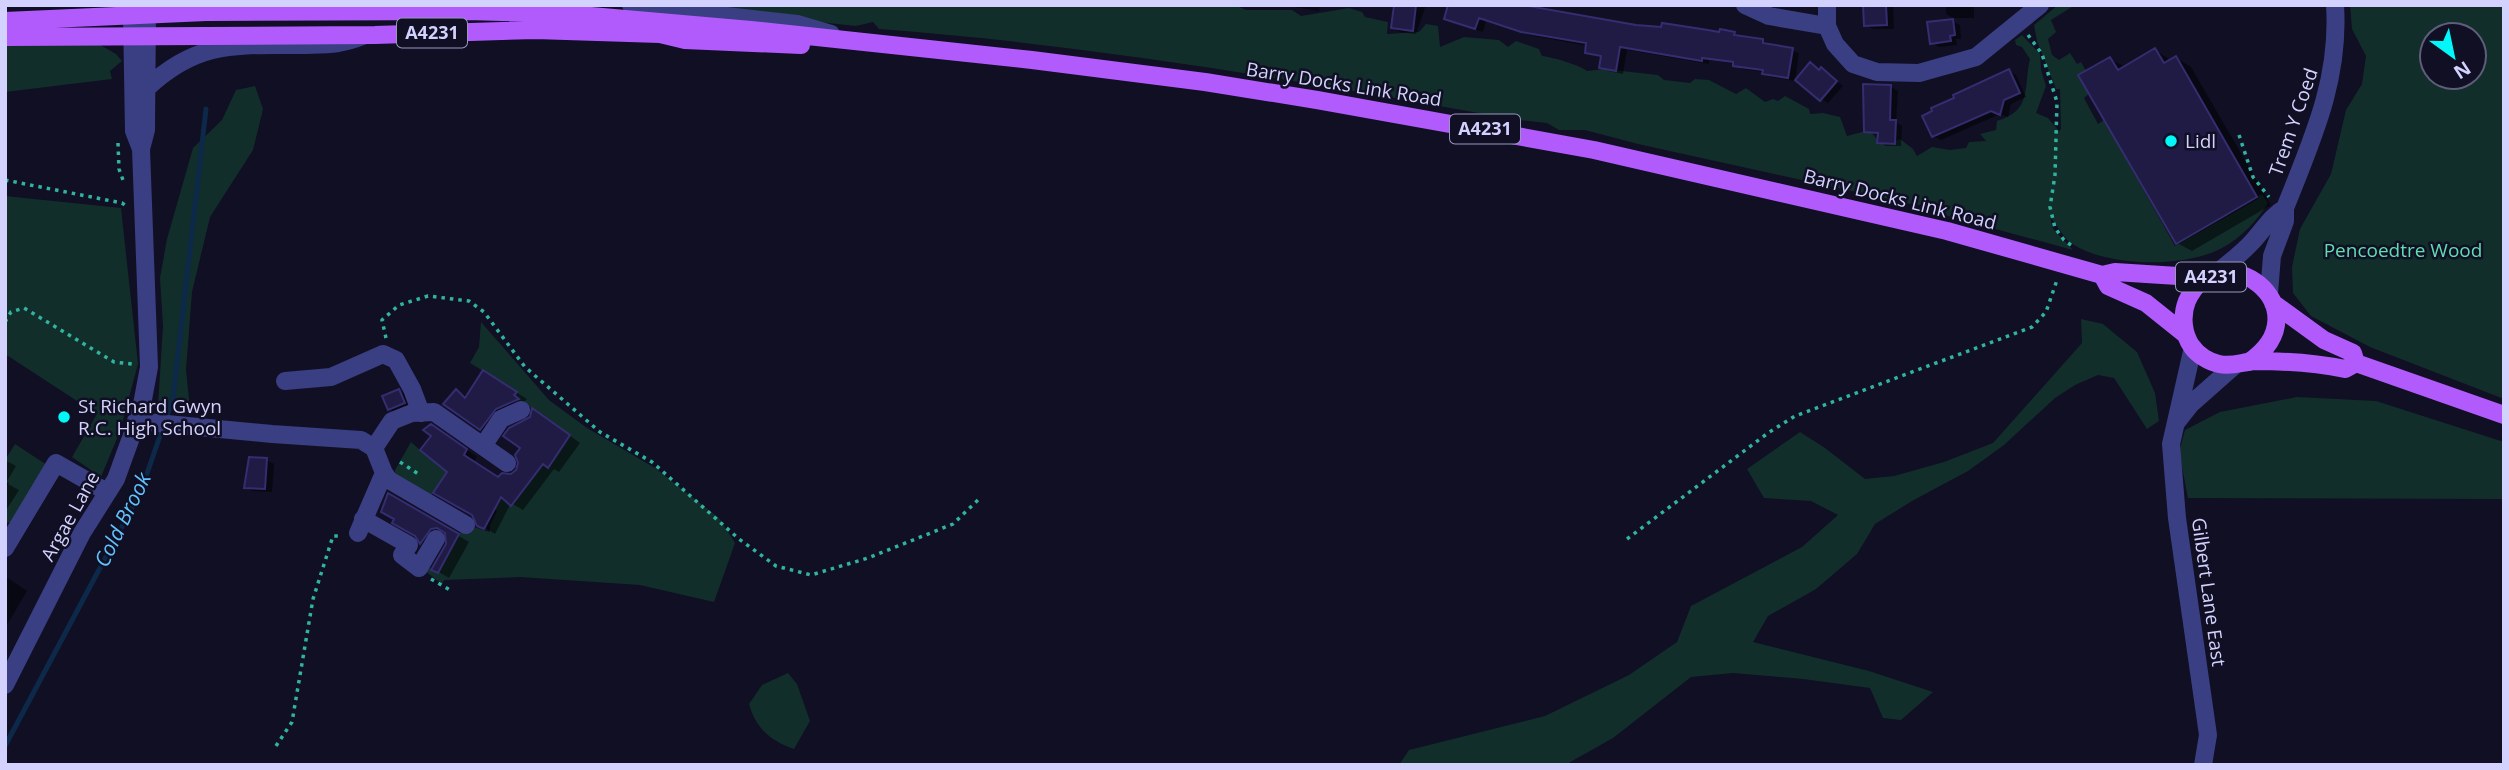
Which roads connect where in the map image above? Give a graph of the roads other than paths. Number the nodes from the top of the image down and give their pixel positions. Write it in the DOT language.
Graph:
graph roads {
  1 [pos="242,5"];
  2 [pos="631,5"];
  3 [pos="1745,5"];
  4 [pos="1827,5"];
  5 [pos="2039,5"];
  6 [pos="2335,5"];
  7 [pos="449,8"];
  8 [pos="468,8"];
  9 [pos="216,12"];
  10 [pos="139,15"];
  11 [pos="5,21"];
  12 [pos="1827,26"];
  13 [pos="449,32"];
  14 [pos="468,32"];
  15 [pos="366,35"];
  16 [pos="140,36"];
  17 [pos="5,37"];
  18 [pos="857,42"];
  19 [pos="147,88"];
  20 [pos="141,149"];
  21 [pos="2284,208"];
  22 [pos="2102,275"];
  23 [pos="2212,276"];
  24 [pos="2271,298"];
  25 [pos="2189,341"];
  26 [pos="2356,363"];
  27 [pos="2241,364"];
  28 [pos="285,381"];
  29 [pos="521,410"];
  30 [pos="421,413"];
  31 [pos="2504,415"];
  32 [pos="144,422"];
  33 [pos="2174,425"];
  34 [pos="483,446"];
  35 [pos="374,448"];
  36 [pos="507,463"];
  37 [pos="384,473"];
  38 [pos="107,492"];
  39 [pos="466,525"];
  40 [pos="436,539"];
  41 [pos="5,548"];
  42 [pos="5,685"];
  43 [pos="2203,765"];
  1 -- 9 [label="street"];
  2 -- 18 [label="street"];
  3 -- 12 [label="street"];
  4 -- 12 [label="street"];
  5 -- 12 [label="street"];
  6 -- 21 [label="street, Trem Y Coed"];
  7 -- 8 [label="main road, Barry Docks Link Road / A4231"];
  7 -- 9 [label="main road, Barry Docks Link Road / A4231"];
  7 -- 13 [label="street"];
  8 -- 14 [label="street"];
  8 -- 18 [label="main road, Barry Docks Link Road / A4231"];
  9 -- 10 [label="main road, Barry Docks Link Road / A4231"];
  10 -- 11 [label="main road, Barry Docks Link Road / A4231"];
  10 -- 16 [label="street, Argae Lane"];
  13 -- 14 [label="main road, Barry Docks Link Road / A4231"];
  13 -- 15 [label="main road, Barry Docks Link Road / A4231"];
  14 -- 18 [label="main road, Barry Docks Link Road / A4231"];
  15 -- 16 [label="main road, Barry Docks Link Road / A4231"];
  15 -- 19 [label="street"];
  16 -- 17 [label="main road, Barry Docks Link Road / A4231"];
  16 -- 19 [label="street, Argae Lane"];
  16 -- 20 [label="street, Argae Lane"];
  18 -- 22 [label="main road, Barry Docks Link Road / A4231"];
  19 -- 20 [label="street, Argae Lane"];
  20 -- 32 [label="street, Argae Lane"];
  21 -- 23 [label="street, Trem Y Coed"];
  21 -- 24 [label="street, Trem Y Coed"];
  22 -- 23 [label="main road, Barry Docks Link Road / A4231"];
  22 -- 25 [label="main road, Barry Docks Link Road / A4231"];
  23 -- 24 [label="main road, A4231"];
  23 -- 25 [label="main road, A4231"];
  24 -- 26 [label="main road, A4231"];
  24 -- 27 [label="main road"];
  25 -- 27 [label="main road, A4231"];
  25 -- 33 [label="street, Gilbert Lane East"];
  26 -- 27 [label="main road, A4231"];
  26 -- 31 [label="main road, A4231"];
  27 -- 33 [label="street"];
  28 -- 30 [label="street"];
  29 -- 34 [label="street"];
  30 -- 34 [label="street"];
  30 -- 35 [label="street"];
  32 -- 35 [label="street"];
  32 -- 38 [label="street, Argae Lane"];
  33 -- 43 [label="street, Gilbert Lane East"];
  34 -- 36 [label="street"];
  35 -- 37 [label="street"];
  37 -- 39 [label="street"];
  37 -- 40 [label="street"];
  38 -- 41 [label="street"];
  38 -- 42 [label="street, Argae Lane"];
}
